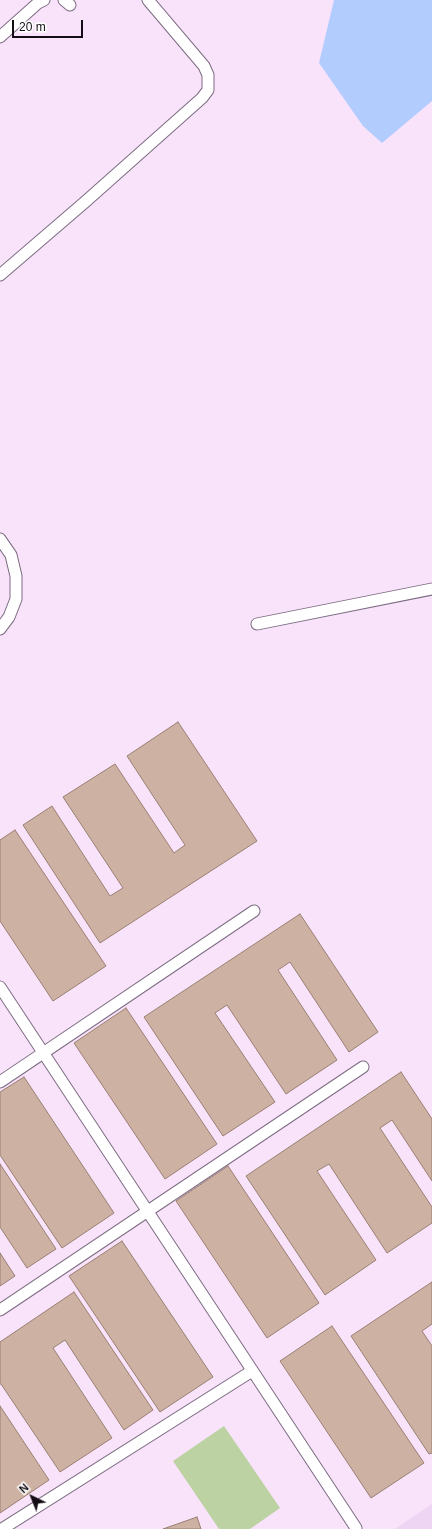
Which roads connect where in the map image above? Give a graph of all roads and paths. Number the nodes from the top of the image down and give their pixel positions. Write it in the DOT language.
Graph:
graph roads {
  1 [pos="44,0"];
  2 [pos="148,0"];
  3 [pos="0,37"];
  4 [pos="0,275"];
  5 [pos="0,539"];
  6 [pos="432,589"];
  7 [pos="257,624"];
  8 [pos="0,629"];
  9 [pos="254,912"];
  10 [pos="0,987"];
  11 [pos="43,1053"];
  12 [pos="363,1067"];
  13 [pos="0,1082"];
  14 [pos="147,1211"];
  15 [pos="0,1310"];
  16 [pos="252,1371"];
  17 [pos="356,1528"];
  18 [pos="2,1529"];
  1 -- 3 [label="lane"];
  2 -- 4 [label="lane"];
  5 -- 8 [label="lane"];
  6 -- 7 [label="lane"];
  9 -- 11 [label="lane"];
  10 -- 11 [label="lane"];
  11 -- 13 [label="lane"];
  11 -- 14 [label="lane"];
  12 -- 14 [label="lane"];
  14 -- 15 [label="lane"];
  14 -- 16 [label="lane"];
  16 -- 17 [label="lane"];
  16 -- 18 [label="lane"];
}
